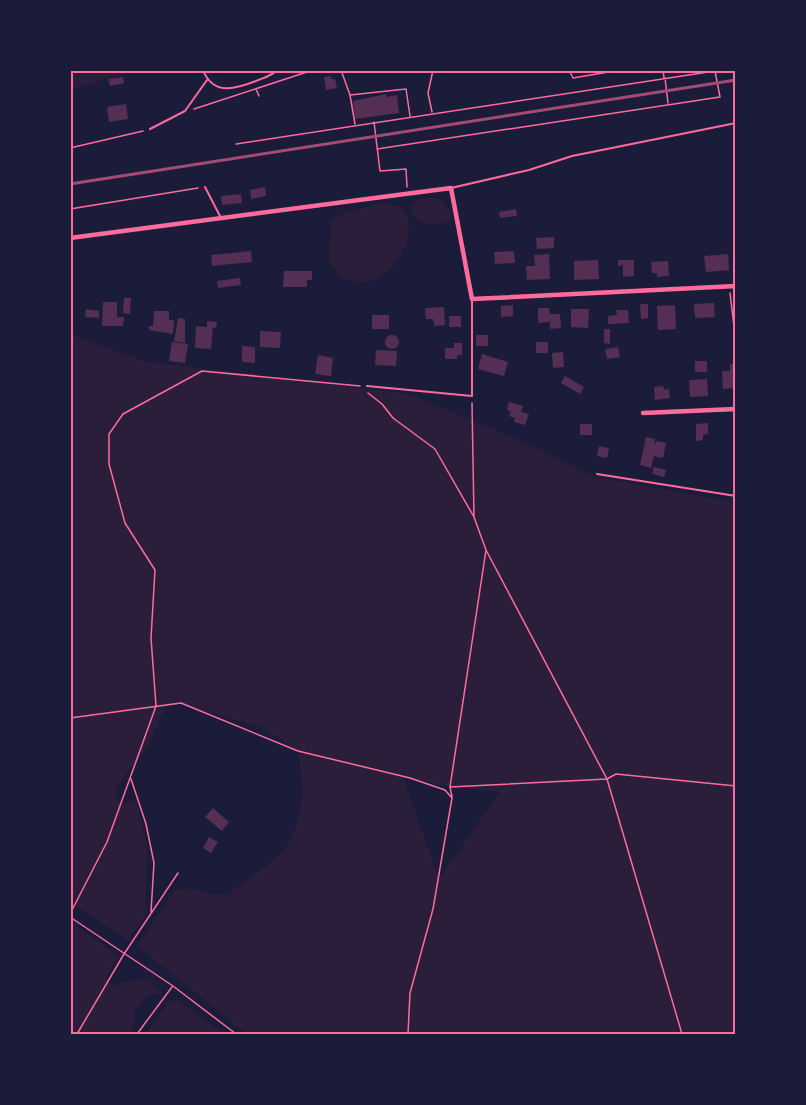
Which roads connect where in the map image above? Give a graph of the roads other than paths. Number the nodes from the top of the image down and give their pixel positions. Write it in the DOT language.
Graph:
graph roads {
  1 [pos="203,70"];
  2 [pos="277,70"];
  3 [pos="207,80"];
  4 [pos="735,123"];
  5 [pos="150,129"];
  6 [pos="205,187"];
  7 [pos="452,188"];
  8 [pos="221,218"];
  9 [pos="70,238"];
  10 [pos="732,286"];
  11 [pos="472,299"];
  12 [pos="367,386"];
  13 [pos="735,409"];
  14 [pos="643,413"];
  15 [pos="597,474"];
  16 [pos="735,496"];
  1 -- 3 [label="lane"];
  2 -- 3 [label="lane"];
  3 -- 5 [label="lane"];
  4 -- 7 [label="lane"];
  6 -- 8 [label="lane"];
  7 -- 8 [label="street"];
  7 -- 11 [label="street"];
  8 -- 9 [label="street"];
  10 -- 11 [label="street"];
  11 -- 12 [label="lane"];
  13 -- 14 [label="street"];
  15 -- 16 [label="lane"];
}
